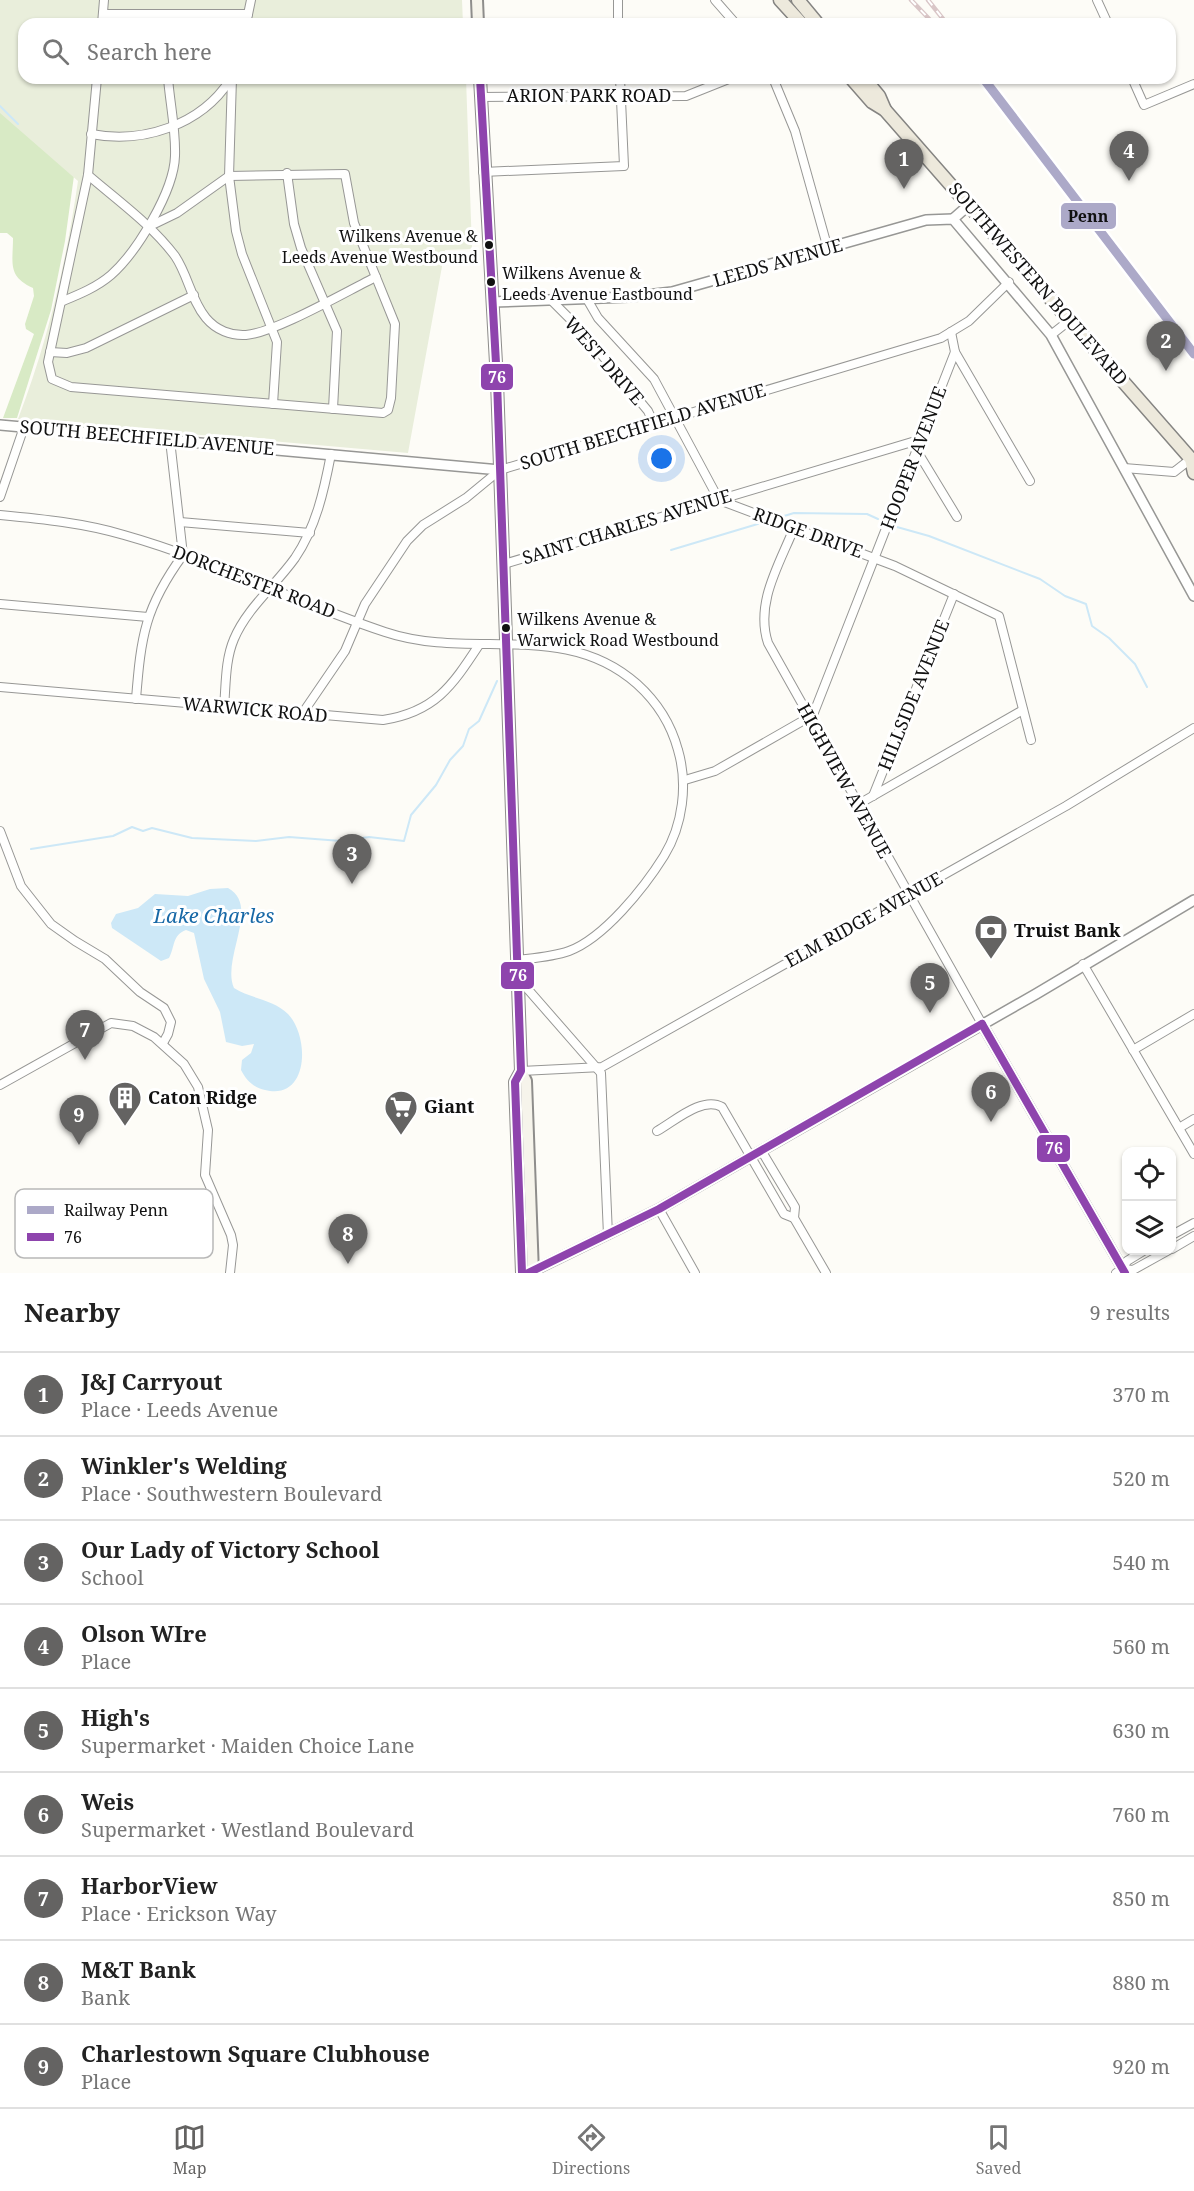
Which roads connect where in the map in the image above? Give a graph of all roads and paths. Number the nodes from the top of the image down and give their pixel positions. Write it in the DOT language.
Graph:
graph roads {
  1 [pos="104,0"];
  2 [pos="251,0"];
  3 [pos="477,0"];
  4 [pos="618,0"];
  5 [pos="715,0"];
  6 [pos="780,0"];
  7 [pos="798,0"];
  8 [pos="1097,0"];
  9 [pos="103,14"];
  10 [pos="248,14"];
  11 [pos="103,18"];
  12 [pos="147,18"];
  13 [pos="195,18"];
  14 [pos="247,18"];
  15 [pos="478,18"];
  16 [pos="618,18"];
  17 [pos="731,18"];
  18 [pos="796,18"];
  19 [pos="813,18"];
  20 [pos="1105,18"];
  21 [pos="96,84"];
  22 [pos="169,84"];
  23 [pos="226,84"];
  24 [pos="231,84"];
  25 [pos="480,84"];
  26 [pos="621,84"];
  27 [pos="717,84"];
  28 [pos="776,84"];
  29 [pos="856,84"];
  30 [pos="869,84"];
  31 [pos="1135,84"];
  32 [pos="1194,84"];
  33 [pos="621,96"];
  34 [pos="480,97"];
  35 [pos="885,110"];
  36 [pos="173,126"];
  37 [pos="92,134"];
  38 [pos="483,172"];
  39 [pos="287,173"];
  40 [pos="88,175"];
  41 [pos="229,176"];
  42 [pos="969,205"];
  43 [pos="952,219"];
  44 [pos="148,227"];
  45 [pos="828,249"];
  46 [pos="376,277"];
  47 [pos="1009,282"];
  48 [pos="194,295"];
  49 [pos="587,299"];
  50 [pos="551,300"];
  51 [pos="63,301"];
  52 [pos="324,302"];
  53 [pos="493,302"];
  54 [pos="1070,320"];
  55 [pos="271,328"];
  56 [pos="951,332"];
  57 [pos="1051,335"];
  58 [pos="50,352"];
  59 [pos="955,352"];
  60 [pos="273,404"];
  61 [pos="333,409"];
  62 [pos="675,418"];
  63 [pos="654,424"];
  64 [pos="0,425"];
  65 [pos="24,427"];
  66 [pos="922,439"];
  67 [pos="170,440"];
  68 [pos="917,451"];
  69 [pos="331,454"];
  70 [pos="1193,459"];
  71 [pos="1124,468"];
  72 [pos="500,470"];
  73 [pos="1194,473"];
  74 [pos="1030,481"];
  75 [pos="0,497"];
  76 [pos="719,500"];
  77 [pos="0,515"];
  78 [pos="957,517"];
  79 [pos="180,522"];
  80 [pos="794,528"];
  81 [pos="309,533"];
  82 [pos="183,555"];
  83 [pos="875,558"];
  84 [pos="504,564"];
  85 [pos="269,589"];
  86 [pos="954,594"];
  87 [pos="1194,596"];
  88 [pos="0,604"];
  89 [pos="148,617"];
  90 [pos="357,622"];
  91 [pos="479,645"];
  92 [pos="508,646"];
  93 [pos="0,687"];
  94 [pos="136,699"];
  95 [pos="224,707"];
  96 [pos="1023,710"];
  97 [pos="302,714"];
  98 [pos="809,718"];
  99 [pos="1194,728"];
  100 [pos="1031,740"];
  101 [pos="685,780"];
  102 [pos="873,796"];
  103 [pos="857,805"];
  104 [pos="0,831"];
  105 [pos="909,896"];
  106 [pos="1194,900"];
  107 [pos="517,960"];
  108 [pos="1083,964"];
  109 [pos="518,978"];
  110 [pos="1194,1014"];
  111 [pos="982,1024"];
  112 [pos="163,1043"];
  113 [pos="1133,1050"];
  114 [pos="595,1068"];
  115 [pos="521,1071"];
  116 [pos="0,1085"];
  117 [pos="1194,1119"];
  118 [pos="1179,1128"];
  119 [pos="657,1131"];
  120 [pos="761,1150"];
  121 [pos="1194,1154"];
  122 [pos="751,1156"];
  123 [pos="211,1189"];
  124 [pos="213,1193"];
  125 [pos="659,1209"];
  126 [pos="794,1218"];
  127 [pos="1194,1223"];
  128 [pos="1176,1233"];
  129 [pos="608,1235"];
  130 [pos="1194,1236"];
  131 [pos="1176,1246"];
  132 [pos="1137,1255"];
  133 [pos="1161,1255"];
  134 [pos="1122,1272"];
  135 [pos="230,1273"];
  136 [pos="529,1273"];
  137 [pos="695,1273"];
  138 [pos="826,1273"];
  1 -- 9 [label="street"];
  2 -- 10 [label="street"];
  3 -- 15 [label="main road"];
  4 -- 16 [label="street"];
  5 -- 17 [label="street"];
  6 -- 18 [label="main road"];
  7 -- 19 [label="main road"];
  8 -- 20 [label="street"];
  9 -- 11 [label="street"];
  9 -- 12 [label="street"];
  10 -- 13 [label="street"];
  10 -- 14 [label="street"];
  21 -- 37 [label="street"];
  22 -- 36 [label="street"];
  23 -- 36 [label="street"];
  24 -- 41 [label="street"];
  25 -- 34 [label="main road"];
  26 -- 33 [label="street"];
  27 -- 33 [label="street, ARION PARK ROAD"];
  28 -- 45 [label="street"];
  29 -- 35 [label="main road, SOUTHWESTERN BOULEVARD"];
  30 -- 35 [label="main road, SOUTHWESTERN BOULEVARD"];
  31 -- 32 [label="street"];
  33 -- 34 [label="street, ARION PARK ROAD"];
  33 -- 38 [label="street"];
  34 -- 38 [label="main road"];
  35 -- 42 [label="main road, SOUTHWESTERN BOULEVARD"];
  36 -- 37 [label="street"];
  36 -- 44 [label="street"];
  37 -- 40 [label="street"];
  38 -- 53 [label="main road"];
  39 -- 41 [label="street"];
  39 -- 46 [label="street"];
  39 -- 52 [label="street"];
  40 -- 44 [label="street"];
  40 -- 51 [label="street"];
  41 -- 44 [label="street"];
  41 -- 55 [label="street"];
  42 -- 43 [label="street"];
  42 -- 54 [label="main road, SOUTHWESTERN BOULEVARD"];
  43 -- 45 [label="street, LEEDS AVENUE"];
  43 -- 47 [label="street"];
  44 -- 48 [label="street"];
  44 -- 51 [label="street"];
  45 -- 49 [label="street, LEEDS AVENUE"];
  46 -- 52 [label="street"];
  46 -- 61 [label="street"];
  47 -- 56 [label="street, SOUTH BEECHFIELD AVENUE"];
  47 -- 57 [label="street"];
  48 -- 55 [label="street"];
  48 -- 58 [label="street"];
  49 -- 50 [label="street, LEEDS AVENUE"];
  49 -- 62 [label="street"];
  50 -- 53 [label="street, LEEDS AVENUE"];
  50 -- 63 [label="street, WEST DRIVE"];
  51 -- 58 [label="street"];
  52 -- 55 [label="street"];
  52 -- 61 [label="street"];
  53 -- 72 [label="main road"];
  54 -- 57 [label="street"];
  54 -- 70 [label="main road, SOUTHWESTERN BOULEVARD"];
  55 -- 60 [label="street"];
  56 -- 59 [label="street"];
  56 -- 62 [label="street, SOUTH BEECHFIELD AVENUE"];
  57 -- 71 [label="street"];
  58 -- 60 [label="street"];
  59 -- 66 [label="street, HOOPER AVENUE"];
  59 -- 74 [label="street"];
  60 -- 61 [label="street"];
  62 -- 63 [label="street, SOUTH BEECHFIELD AVENUE"];
  62 -- 76 [label="street"];
  63 -- 72 [label="street, SOUTH BEECHFIELD AVENUE"];
  64 -- 65 [label="street, SOUTH BEECHFIELD AVENUE"];
  65 -- 67 [label="street, SOUTH BEECHFIELD AVENUE"];
  65 -- 75 [label="street"];
  66 -- 68 [label="street, HOOPER AVENUE"];
  66 -- 76 [label="street, SAINT CHARLES AVENUE"];
  67 -- 69 [label="street, SOUTH BEECHFIELD AVENUE"];
  67 -- 79 [label="street"];
  68 -- 78 [label="street"];
  68 -- 83 [label="street, HOOPER AVENUE"];
  69 -- 72 [label="street, SOUTH BEECHFIELD AVENUE"];
  69 -- 81 [label="street"];
  70 -- 71 [label="street"];
  70 -- 73 [label="main road, SOUTHWESTERN BOULEVARD"];
  71 -- 87 [label="street"];
  72 -- 84 [label="main road"];
  72 -- 90 [label="street"];
  76 -- 80 [label="street, RIDGE DRIVE"];
  76 -- 84 [label="street, SAINT CHARLES AVENUE"];
  77 -- 82 [label="street, DORCHESTER ROAD"];
  79 -- 81 [label="street"];
  79 -- 82 [label="street"];
  80 -- 83 [label="street, RIDGE DRIVE"];
  80 -- 98 [label="street, HIGHVIEW AVENUE"];
  81 -- 85 [label="street"];
  82 -- 85 [label="street, DORCHESTER ROAD"];
  82 -- 89 [label="street"];
  83 -- 86 [label="street, RIDGE DRIVE"];
  83 -- 98 [label="street, HOOPER AVENUE"];
  84 -- 92 [label="main road"];
  85 -- 90 [label="street, DORCHESTER ROAD"];
  85 -- 95 [label="street"];
  86 -- 96 [label="street, RIDGE DRIVE"];
  86 -- 102 [label="street, HILLSIDE AVENUE"];
  88 -- 89 [label="street"];
  89 -- 94 [label="street"];
  90 -- 91 [label="street, DORCHESTER ROAD"];
  90 -- 97 [label="street"];
  91 -- 92 [label="street, DORCHESTER ROAD"];
  91 -- 97 [label="street, WARWICK ROAD"];
  92 -- 101 [label="street, DORCHESTER ROAD"];
  92 -- 107 [label="main road"];
  93 -- 94 [label="street, WARWICK ROAD"];
  94 -- 95 [label="street, WARWICK ROAD"];
  95 -- 97 [label="street, WARWICK ROAD"];
  96 -- 100 [label="street, RIDGE DRIVE"];
  96 -- 102 [label="street"];
  98 -- 101 [label="street"];
  98 -- 103 [label="street, HIGHVIEW AVENUE"];
  99 -- 105 [label="street, ELM RIDGE AVENUE"];
  101 -- 107 [label="street"];
  102 -- 103 [label="street"];
  103 -- 105 [label="street, HIGHVIEW AVENUE"];
  104 -- 112 [label="street"];
  105 -- 111 [label="street, HIGHVIEW AVENUE"];
  105 -- 114 [label="street, ELM RIDGE AVENUE"];
  106 -- 108 [label="street"];
  107 -- 109 [label="main road"];
  108 -- 111 [label="street"];
  108 -- 113 [label="street"];
  109 -- 114 [label="street"];
  109 -- 115 [label="main road"];
  110 -- 113 [label="street"];
  111 -- 120 [label="street"];
  111 -- 134 [label="street"];
  112 -- 116 [label="street"];
  112 -- 123 [label="street"];
  113 -- 118 [label="street"];
  114 -- 115 [label="street, ELM RIDGE AVENUE"];
  114 -- 129 [label="street"];
  115 -- 136 [label="main road"];
  117 -- 118 [label="street"];
  118 -- 121 [label="street"];
  119 -- 122 [label="street"];
  120 -- 122 [label="street"];
  120 -- 126 [label="street"];
  122 -- 125 [label="street"];
  122 -- 126 [label="street"];
  124 -- 135 [label="street"];
  125 -- 129 [label="street"];
  125 -- 137 [label="street"];
  126 -- 138 [label="street"];
  127 -- 128 [label="street"];
  129 -- 136 [label="street"];
  130 -- 131 [label="street"];
  132 -- 134 [label="street"];
  133 -- 134 [label="street"];
}
